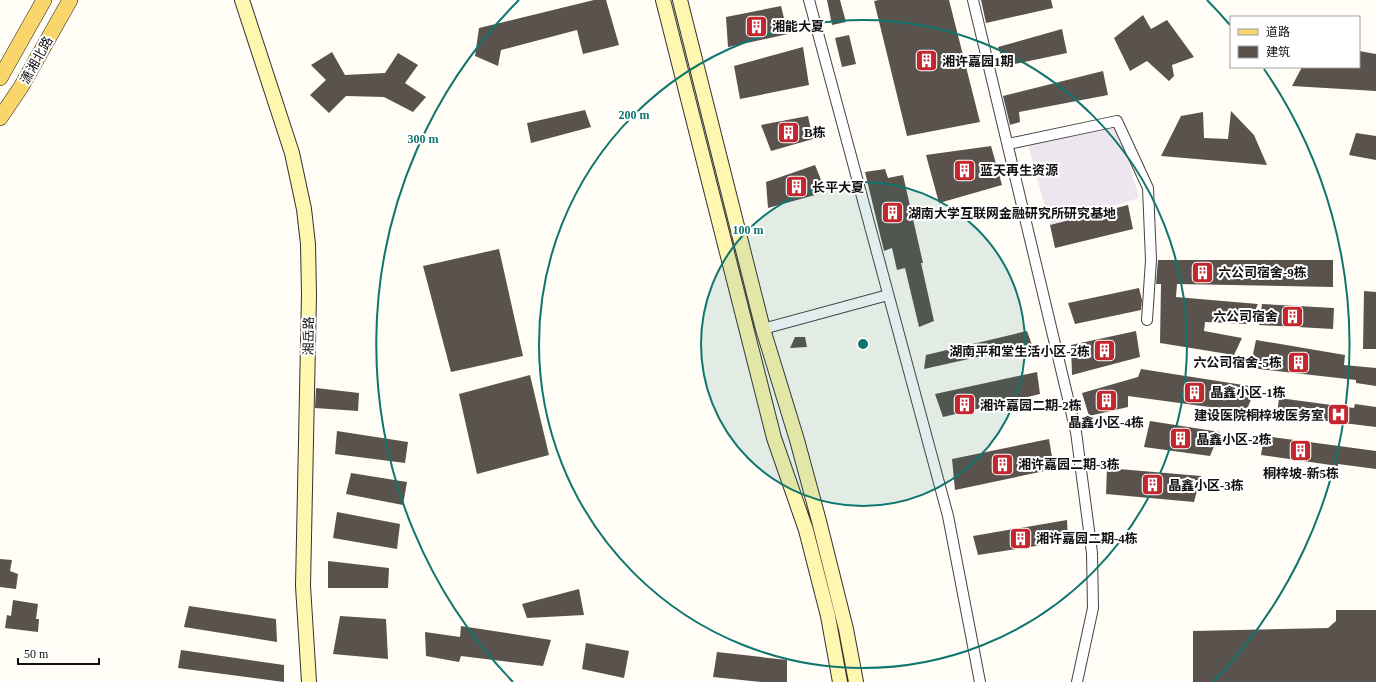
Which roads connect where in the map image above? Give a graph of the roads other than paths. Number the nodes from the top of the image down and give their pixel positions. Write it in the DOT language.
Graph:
graph roads {
  1 [pos="44,0"];
  2 [pos="70,0"];
  3 [pos="234,0"];
  4 [pos="242,0"];
  5 [pos="663,0"];
  6 [pos="680,0"];
  7 [pos="808,0"];
  8 [pos="974,0"];
  9 [pos="0,78"];
  10 [pos="0,118"];
  11 [pos="1008,144"];
  12 [pos="888,295"];
  13 [pos="1146,320"];
  14 [pos="763,329"];
  15 [pos="302,682"];
  16 [pos="309,682"];
  17 [pos="840,682"];
  18 [pos="856,682"];
  19 [pos="980,682"];
  20 [pos="1077,682"];
  1 -- 9 [label="main road, 潇湘北路"];
  2 -- 10 [label="main road, 潇湘北路"];
  3 -- 15 [label="main road, 湘岳路"];
  4 -- 16 [label="main road, 湘岳路"];
  5 -- 17 [label="main road"];
  6 -- 14 [label="main road"];
  7 -- 12 [label="street"];
  8 -- 11 [label="street"];
  11 -- 13 [label="street"];
  11 -- 20 [label="street"];
  12 -- 14 [label="street"];
  12 -- 19 [label="street"];
  14 -- 18 [label="main road"];
}
